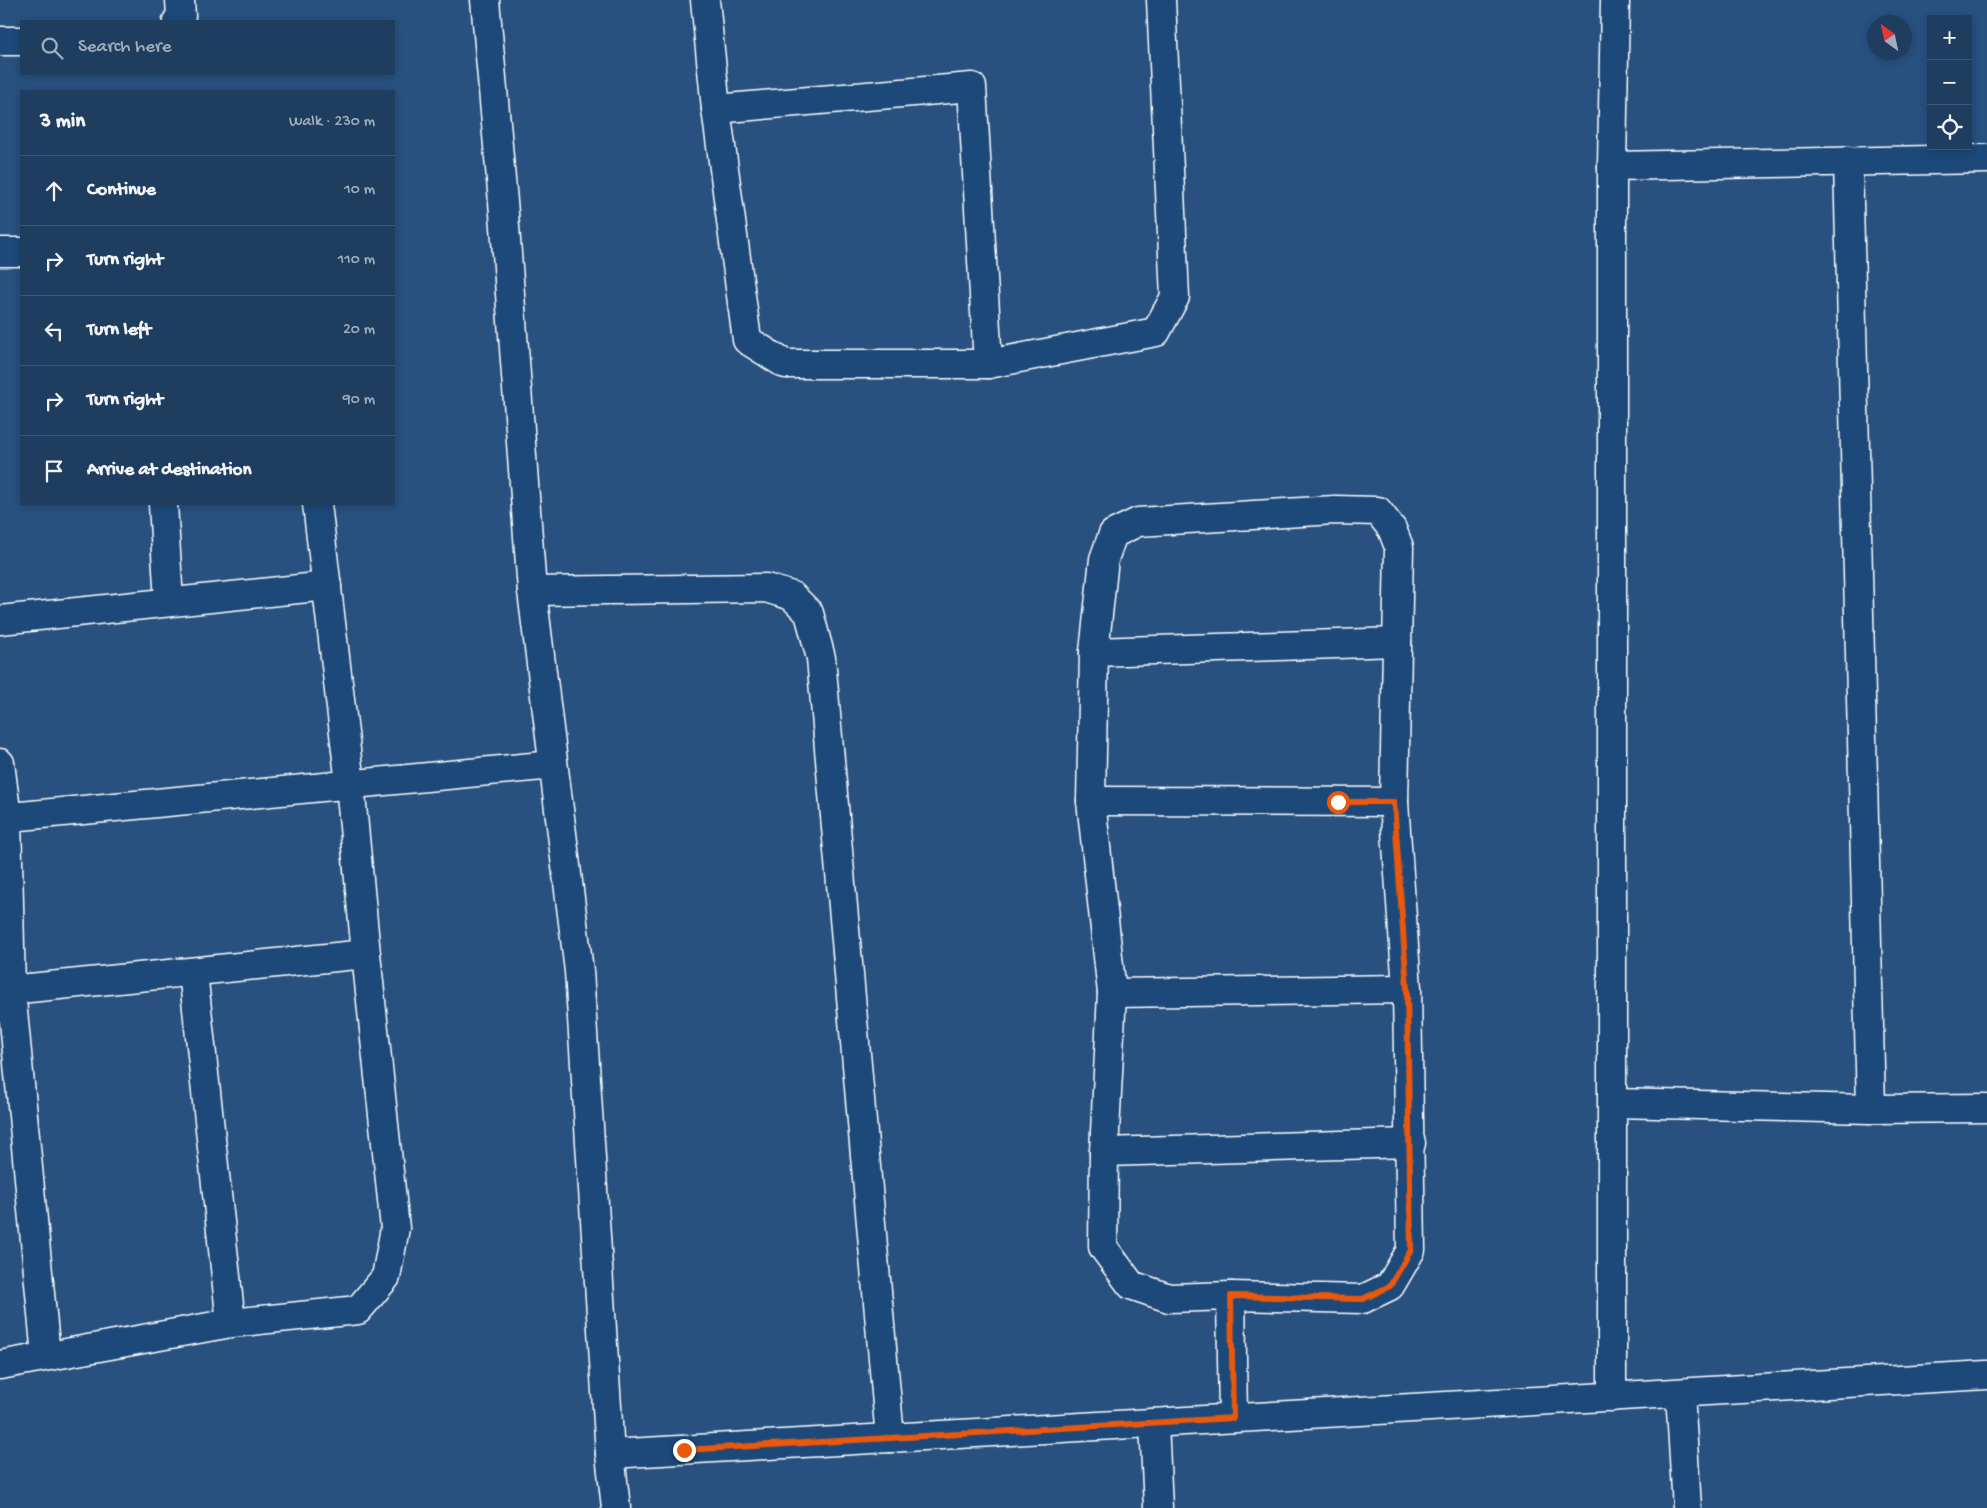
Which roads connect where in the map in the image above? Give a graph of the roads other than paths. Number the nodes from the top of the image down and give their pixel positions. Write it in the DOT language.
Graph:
graph roads {
  1 [pos="180,0"];
  2 [pos="485,0"];
  3 [pos="705,0"];
  4 [pos="1161,0"];
  5 [pos="1615,0"];
  6 [pos="177,20"];
  7 [pos="0,41"];
  8 [pos="20,41"];
  9 [pos="716,108"];
  10 [pos="1987,159"];
  11 [pos="1848,161"];
  12 [pos="1612,166"];
  13 [pos="0,252"];
  14 [pos="20,252"];
  15 [pos="988,364"];
  16 [pos="163,505"];
  17 [pos="317,505"];
  18 [pos="327,586"];
  19 [pos="532,591"];
  20 [pos="169,602"];
  21 [pos="0,620"];
  22 [pos="1397,642"];
  23 [pos="1094,652"];
  24 [pos="0,763"];
  25 [pos="553,765"];
  26 [pos="350,784"];
  27 [pos="1090,800"];
  28 [pos="1394,802"];
  29 [pos="3,818"];
  30 [pos="366,954"];
  31 [pos="193,972"];
  32 [pos="1407,989"];
  33 [pos="5,990"];
  34 [pos="1112,993"];
  35 [pos="1613,1103"];
  36 [pos="1987,1108"];
  37 [pos="1871,1109"];
  38 [pos="1410,1143"];
  39 [pos="1104,1152"];
  40 [pos="1231,1296"];
  41 [pos="231,1323"];
  42 [pos="46,1356"];
  43 [pos="0,1365"];
  44 [pos="1987,1375"];
  45 [pos="1680,1393"];
  46 [pos="1612,1397"];
  47 [pos="1233,1418"];
  48 [pos="1154,1423"];
  49 [pos="890,1438"];
  50 [pos="610,1454"];
  51 [pos="616,1508"];
  52 [pos="1158,1508"];
  53 [pos="1687,1508"];
  1 -- 6 [label="street"];
  2 -- 19 [label="street"];
  3 -- 9 [label="street"];
  4 -- 15 [label="street"];
  5 -- 12 [label="street"];
  7 -- 8 [label="street"];
  9 -- 15 [label="street"];
  9 -- 15 [label="street"];
  10 -- 11 [label="street"];
  11 -- 12 [label="street"];
  11 -- 37 [label="street"];
  12 -- 35 [label="street"];
  13 -- 14 [label="street"];
  16 -- 20 [label="street"];
  17 -- 18 [label="street"];
  18 -- 20 [label="street"];
  18 -- 26 [label="street"];
  19 -- 25 [label="street"];
  19 -- 49 [label="street"];
  20 -- 21 [label="street"];
  22 -- 23 [label="street"];
  22 -- 23 [label="street"];
  22 -- 28 [label="street"];
  23 -- 27 [label="street"];
  24 -- 29 [label="street"];
  25 -- 26 [label="street"];
  25 -- 50 [label="street"];
  26 -- 29 [label="street"];
  26 -- 30 [label="street"];
  27 -- 28 [label="street"];
  27 -- 34 [label="street"];
  28 -- 32 [label="street"];
  29 -- 33 [label="street"];
  30 -- 31 [label="street"];
  30 -- 41 [label="street"];
  31 -- 33 [label="street"];
  31 -- 41 [label="street"];
  32 -- 34 [label="street"];
  32 -- 38 [label="street"];
  33 -- 42 [label="street"];
  34 -- 39 [label="street"];
  35 -- 37 [label="street"];
  35 -- 46 [label="street"];
  36 -- 37 [label="street"];
  38 -- 39 [label="street"];
  38 -- 40 [label="street"];
  39 -- 40 [label="street"];
  40 -- 47 [label="street"];
  41 -- 42 [label="street"];
  42 -- 43 [label="street"];
  44 -- 45 [label="street"];
  45 -- 46 [label="street"];
  45 -- 53 [label="street"];
  46 -- 47 [label="street"];
  47 -- 48 [label="street"];
  48 -- 49 [label="street"];
  48 -- 52 [label="street"];
  49 -- 50 [label="street"];
  50 -- 51 [label="street"];
}
